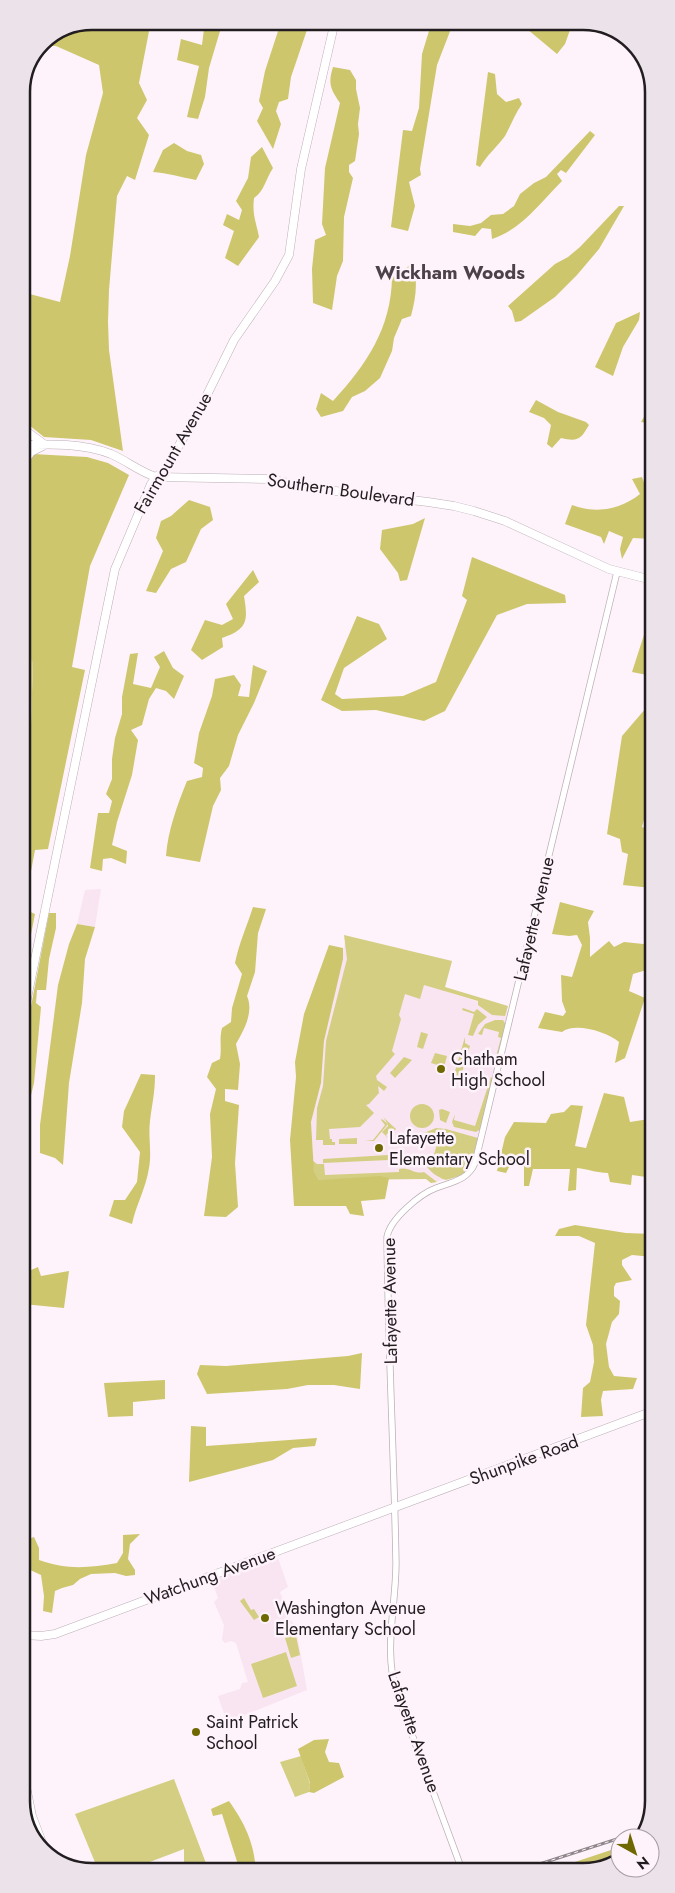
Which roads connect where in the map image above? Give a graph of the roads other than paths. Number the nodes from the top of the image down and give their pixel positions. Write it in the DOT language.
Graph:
graph roads {
  1 [pos="333,30"];
  2 [pos="30,434"];
  3 [pos="30,445"];
  4 [pos="45,445"];
  5 [pos="30,453"];
  6 [pos="156,477"];
  7 [pos="617,572"];
  8 [pos="645,578"];
  9 [pos="30,983"];
  10 [pos="645,1414"];
  11 [pos="394,1508"];
  12 [pos="30,1635"];
  13 [pos="32,1814"];
  14 [pos="37,1830"];
  15 [pos="459,1863"];
  1 -- 6 [label="main road, Fairmount Avenue"];
  2 -- 4 [label="main road"];
  3 -- 4 [label="main road, Southern Boulevard"];
  4 -- 5 [label="main road"];
  4 -- 6 [label="main road, Southern Boulevard"];
  6 -- 7 [label="main road, Southern Boulevard"];
  6 -- 9 [label="main road, Fairmount Avenue"];
  7 -- 8 [label="main road, Southern Boulevard"];
  7 -- 11 [label="street, Lafayette Avenue"];
  10 -- 11 [label="main road, Shunpike Road"];
  11 -- 12 [label="main road, Watchung Avenue"];
  11 -- 15 [label="street, Lafayette Avenue"];
  13 -- 14 [label="main road"];
}
